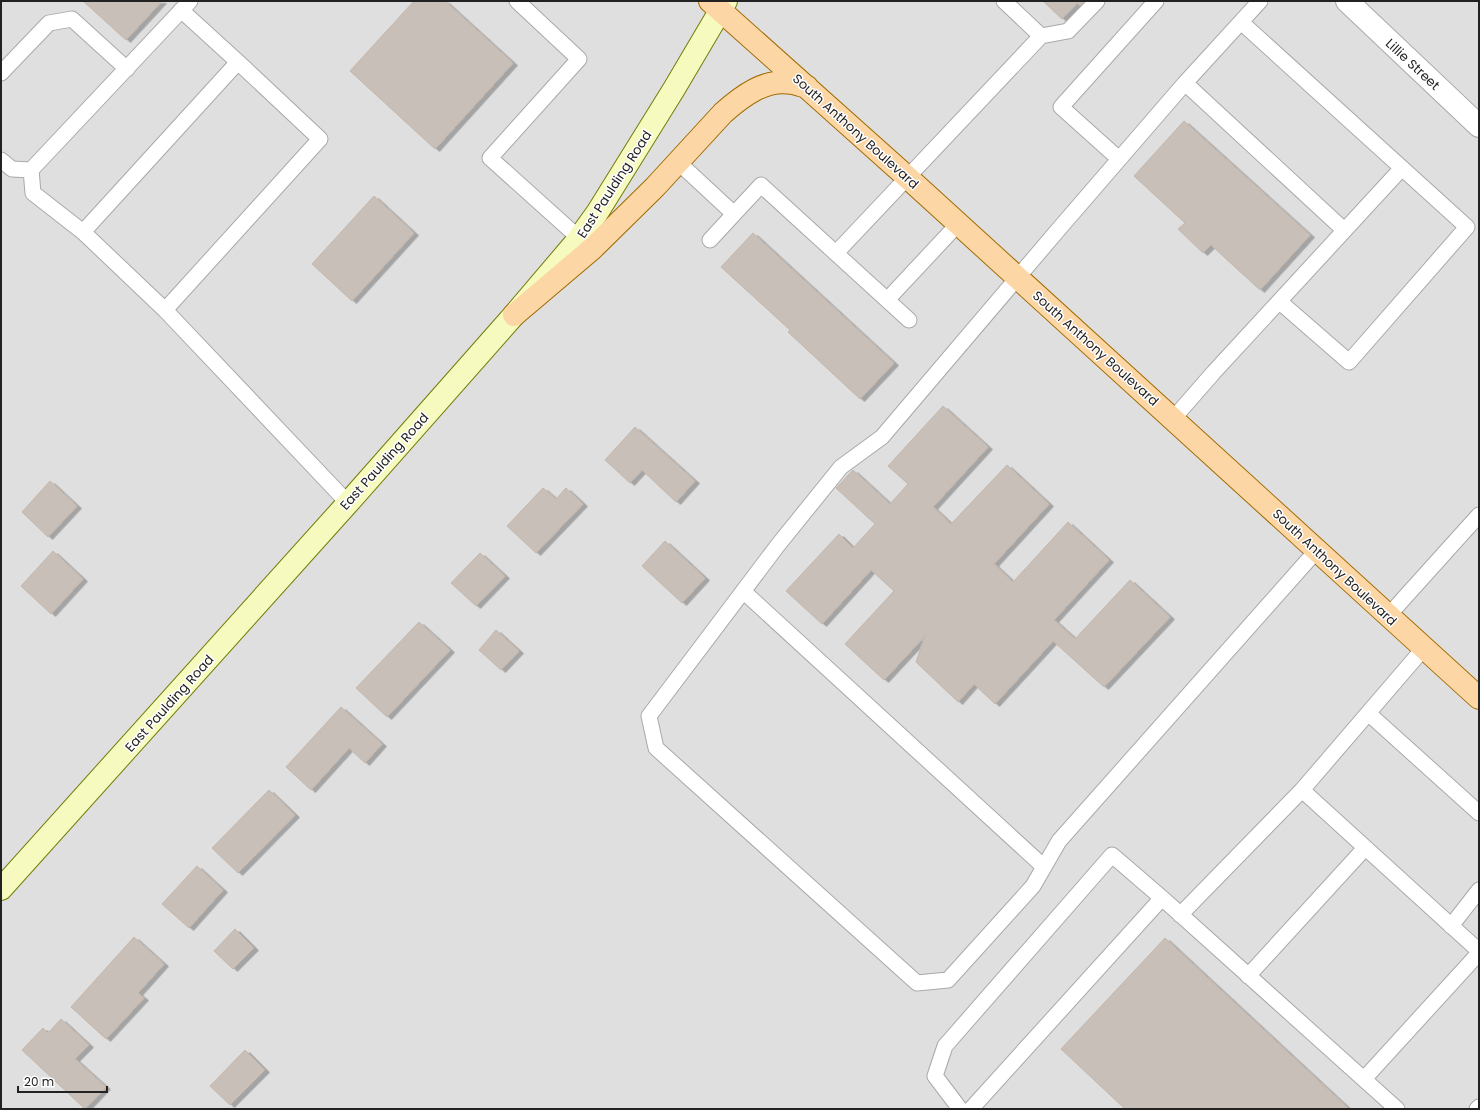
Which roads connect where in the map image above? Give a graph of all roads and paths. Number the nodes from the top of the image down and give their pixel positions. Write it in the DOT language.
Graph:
graph roads {
  1 [pos="517,1"];
  2 [pos="1004,1"];
  3 [pos="1156,1"];
  4 [pos="1260,1"];
  5 [pos="1347,1"];
  6 [pos="719,4"];
  7 [pos="1093,5"];
  8 [pos="186,6"];
  9 [pos="1241,22"];
  10 [pos="1041,36"];
  11 [pos="238,62"];
  12 [pos="127,69"];
  13 [pos="1,73"];
  14 [pos="1184,83"];
  15 [pos="807,88"];
  16 [pos="1479,126"];
  17 [pos="1119,159"];
  18 [pos="1,160"];
  19 [pos="678,162"];
  20 [pos="1402,168"];
  21 [pos="31,170"];
  22 [pos="907,177"];
  23 [pos="734,214"];
  24 [pos="958,224"];
  25 [pos="1344,230"];
  26 [pos="83,232"];
  27 [pos="579,238"];
  28 [pos="710,240"];
  29 [pos="836,253"];
  30 [pos="1018,278"];
  31 [pos="887,300"];
  32 [pos="1280,302"];
  33 [pos="165,310"];
  34 [pos="514,315"];
  35 [pos="909,320"];
  36 [pos="1173,419"];
  37 [pos="348,503"];
  38 [pos="1479,515"];
  39 [pos="1317,550"];
  40 [pos="743,591"];
  41 [pos="1388,616"];
  42 [pos="1424,648"];
  43 [pos="1479,698"];
  44 [pos="1368,713"];
  45 [pos="1302,790"];
  46 [pos="1479,813"];
  47 [pos="1366,848"];
  48 [pos="1044,867"];
  49 [pos="1,890"];
  50 [pos="1479,890"];
  51 [pos="1162,898"];
  52 [pos="1180,915"];
  53 [pos="1452,926"];
  54 [pos="1479,952"];
  55 [pos="1248,976"];
  56 [pos="1364,1079"];
  57 [pos="960,1109"];
  58 [pos="971,1109"];
  59 [pos="1397,1109"];
  1 -- 27 [label="lane"];
  2 -- 10 [label="lane"];
  3 -- 17 [label="lane"];
  4 -- 9 [label="lane"];
  5 -- 16 [label="street, Lillie Street"];
  6 -- 15 [label="main road, South Anthony Boulevard"];
  6 -- 27 [label="main road, East Paulding Road"];
  7 -- 10 [label="lane"];
  8 -- 11 [label="lane"];
  8 -- 12 [label="lane"];
  9 -- 14 [label="lane"];
  9 -- 20 [label="lane"];
  10 -- 22 [label="lane"];
  11 -- 26 [label="lane"];
  11 -- 33 [label="lane"];
  12 -- 13 [label="lane"];
  12 -- 21 [label="lane"];
  14 -- 17 [label="lane"];
  14 -- 25 [label="lane"];
  15 -- 19 [label="main road"];
  15 -- 22 [label="main road, South Anthony Boulevard"];
  17 -- 30 [label="lane"];
  18 -- 21 [label="lane"];
  19 -- 23 [label="lane"];
  19 -- 34 [label="main road"];
  20 -- 25 [label="lane"];
  20 -- 32 [label="lane"];
  21 -- 26 [label="lane"];
  22 -- 24 [label="main road, South Anthony Boulevard"];
  22 -- 29 [label="lane"];
  23 -- 28 [label="lane"];
  23 -- 29 [label="lane"];
  24 -- 30 [label="main road, South Anthony Boulevard"];
  24 -- 31 [label="lane"];
  25 -- 32 [label="lane"];
  26 -- 33 [label="lane"];
  27 -- 34 [label="main road, East Paulding Road"];
  29 -- 31 [label="lane"];
  30 -- 36 [label="main road, South Anthony Boulevard"];
  30 -- 40 [label="lane"];
  31 -- 35 [label="lane"];
  32 -- 36 [label="lane"];
  33 -- 37 [label="lane"];
  34 -- 37 [label="main road, East Paulding Road"];
  36 -- 39 [label="main road, South Anthony Boulevard"];
  37 -- 49 [label="main road, East Paulding Road"];
  38 -- 41 [label="lane"];
  39 -- 41 [label="main road, South Anthony Boulevard"];
  39 -- 48 [label="lane"];
  40 -- 48 [label="lane"];
  40 -- 48 [label="lane"];
  41 -- 42 [label="main road, South Anthony Boulevard"];
  42 -- 43 [label="main road, South Anthony Boulevard"];
  42 -- 44 [label="lane"];
  44 -- 45 [label="lane"];
  44 -- 46 [label="lane"];
  45 -- 47 [label="lane"];
  45 -- 52 [label="lane"];
  47 -- 53 [label="lane"];
  47 -- 55 [label="lane"];
  50 -- 53 [label="lane"];
  51 -- 52 [label="lane"];
  51 -- 57 [label="lane"];
  51 -- 58 [label="lane"];
  52 -- 55 [label="lane"];
  53 -- 54 [label="lane"];
  54 -- 56 [label="lane"];
  55 -- 56 [label="lane"];
  56 -- 59 [label="lane"];
}
